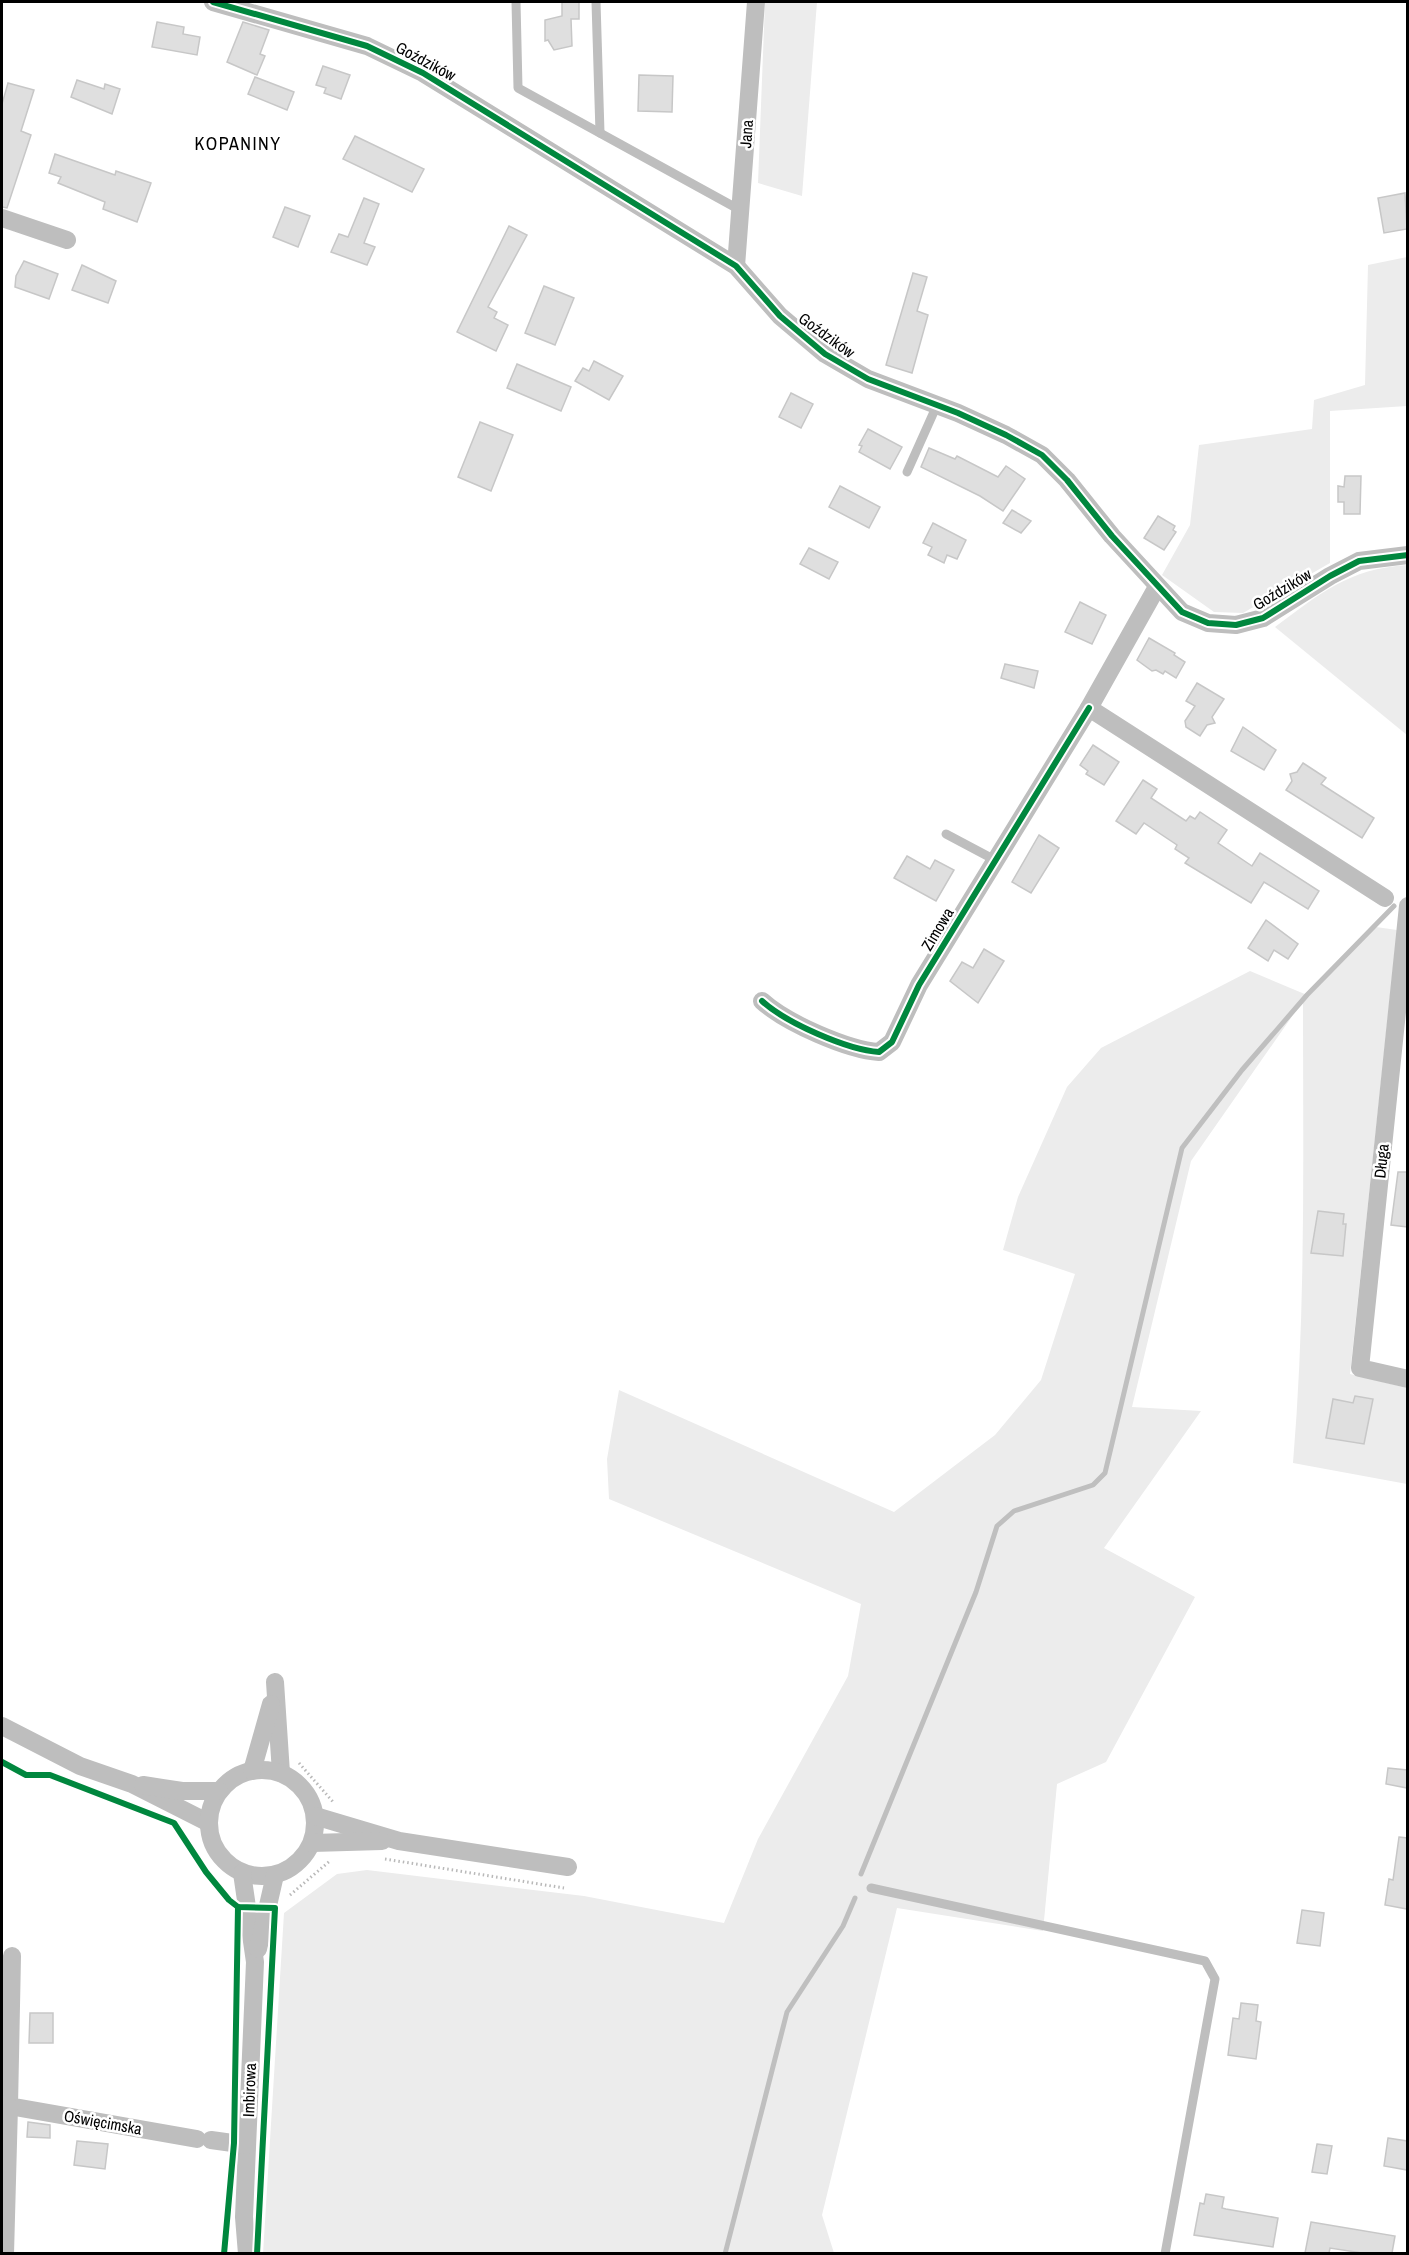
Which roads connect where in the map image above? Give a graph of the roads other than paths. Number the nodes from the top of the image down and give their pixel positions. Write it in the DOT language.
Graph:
graph roads {
  1 [pos="213,2"];
  2 [pos="516,2"];
  3 [pos="596,2"];
  4 [pos="756,2"];
  5 [pos="600,133"];
  6 [pos="740,210"];
  7 [pos="2,218"];
  8 [pos="67,240"];
  9 [pos="736,266"];
  10 [pos="937,405"];
  11 [pos="907,472"];
  12 [pos="1407,555"];
  13 [pos="1156,587"];
  14 [pos="1089,708"];
  15 [pos="946,834"];
  16 [pos="995,860"];
  17 [pos="1385,898"];
  18 [pos="1407,906"];
  19 [pos="762,1001"];
  20 [pos="1407,1379"];
  21 [pos="2,1725"];
  22 [pos="252,1771"];
  23 [pos="281,1773"];
  24 [pos="132,1784"];
  25 [pos="219,1791"];
  26 [pos="315,1816"];
  27 [pos="208,1823"];
  28 [pos="399,1841"];
  29 [pos="312,1843"];
  30 [pos="568,1867"];
  31 [pos="242,1873"];
  32 [pos="275,1875"];
  33 [pos="871,1888"];
  34 [pos="12,1956"];
  35 [pos="255,1962"];
  36 [pos="5,2105"];
  37 [pos="247,2145"];
  38 [pos="244,2217"];
  39 [pos="5,2253"];
  40 [pos="236,2253"];
  41 [pos="247,2253"];
  42 [pos="1165,2253"];
  1 -- 9 [label="street, Goździków"];
  2 -- 5 [label="lane"];
  3 -- 5 [label="lane"];
  4 -- 6 [label="street, Jana"];
  5 -- 6 [label="lane"];
  6 -- 9 [label="street, Jana"];
  7 -- 8 [label="street"];
  9 -- 10 [label="street, Goździków"];
  10 -- 11 [label="lane"];
  10 -- 13 [label="street, Goździków"];
  12 -- 13 [label="street, Goździków"];
  13 -- 14 [label="street, Zimowa"];
  14 -- 16 [label="street, Zimowa"];
  14 -- 17 [label="street"];
  15 -- 16 [label="lane"];
  16 -- 19 [label="street, Zimowa"];
  18 -- 20 [label="street, Długa"];
  21 -- 24 [label="street"];
  22 -- 23 [label="street"];
  22 -- 23 [label="street"];
  22 -- 25 [label="street"];
  23 -- 26 [label="street"];
  24 -- 25 [label="street"];
  24 -- 27 [label="street"];
  25 -- 27 [label="street"];
  26 -- 28 [label="street"];
  26 -- 29 [label="street"];
  27 -- 31 [label="street"];
  28 -- 29 [label="street"];
  28 -- 30 [label="street"];
  29 -- 32 [label="street"];
  31 -- 32 [label="street"];
  31 -- 35 [label="street, Imbirowa"];
  32 -- 35 [label="street, Imbirowa"];
  33 -- 42 [label="lane"];
  34 -- 36 [label="street"];
  35 -- 37 [label="street, Imbirowa"];
  36 -- 37 [label="street, Oświęcimska"];
  36 -- 39 [label="street"];
  37 -- 38 [label="street, Imbirowa"];
  38 -- 40 [label="street, Imbirowa"];
  38 -- 41 [label="street, Imbirowa"];
}
